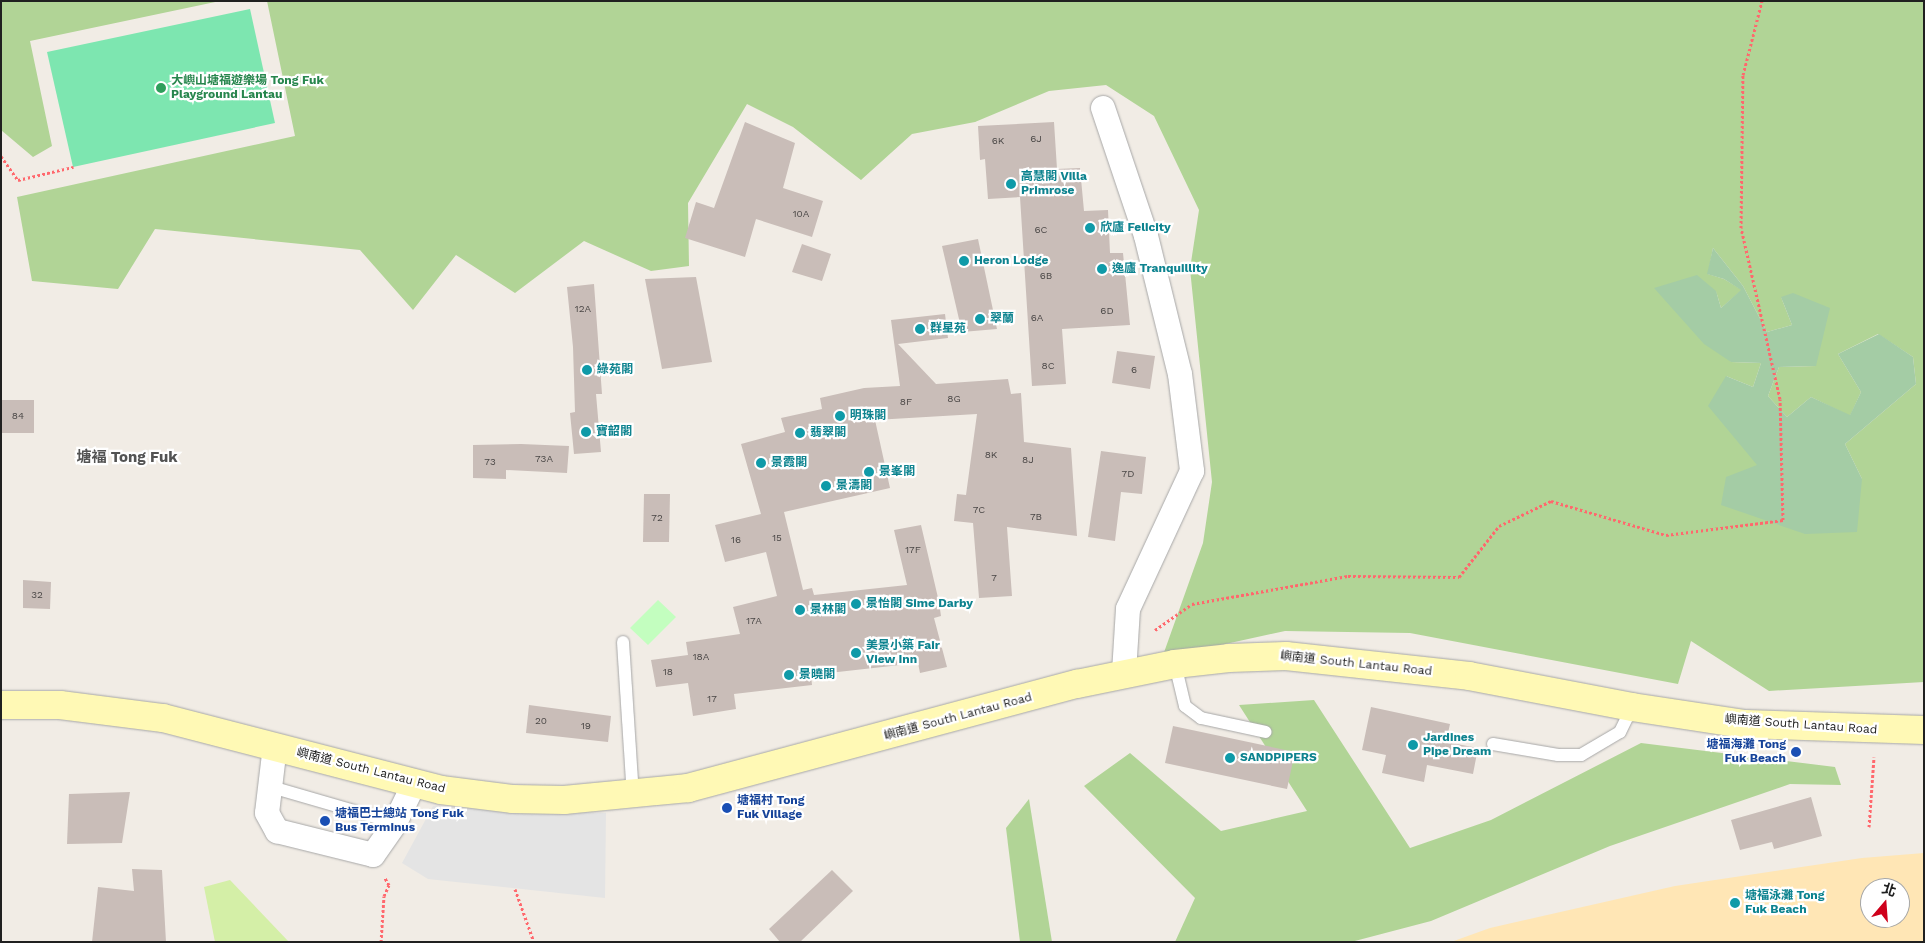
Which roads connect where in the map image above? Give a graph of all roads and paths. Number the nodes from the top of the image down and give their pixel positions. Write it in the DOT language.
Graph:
graph roads {
  1 [pos="1762,1"];
  2 [pos="1103,108"];
  3 [pos="1,156"];
  4 [pos="73,167"];
  5 [pos="623,642"];
  6 [pos="1124,662"];
  7 [pos="1174,664"];
  8 [pos="1,705"];
  9 [pos="1632,707"];
  10 [pos="1924,730"];
  11 [pos="1266,732"];
  12 [pos="1493,744"];
  13 [pos="275,746"];
  14 [pos="1875,748"];
  15 [pos="414,784"];
  16 [pos="268,786"];
  17 [pos="633,796"];
  18 [pos="395,823"];
  19 [pos="1869,827"];
  20 [pos="373,855"];
  21 [pos="515,888"];
  22 [pos="381,942"];
  23 [pos="534,942"];
  1 -- 6 [label="path"];
  2 -- 6 [label="street"];
  3 -- 4 [label="path"];
  5 -- 17 [label="lane"];
  6 -- 7 [label="main road, 嶼南道 South Lantau Road"];
  6 -- 17 [label="main road, 嶼南道 South Lantau Road"];
  7 -- 9 [label="main road, 嶼南道 South Lantau Road"];
  7 -- 11 [label="lane"];
  8 -- 13 [label="main road, 嶼南道 South Lantau Road"];
  9 -- 10 [label="main road, 嶼南道 South Lantau Road"];
  9 -- 12 [label="lane"];
  13 -- 15 [label="main road, 嶼南道 South Lantau Road"];
  13 -- 16 [label="street"];
  14 -- 19 [label="path"];
  15 -- 17 [label="main road, 嶼南道 South Lantau Road"];
  15 -- 18 [label="street"];
  16 -- 18 [label="lane"];
  16 -- 20 [label="street"];
  18 -- 20 [label="street"];
  20 -- 22 [label="path"];
  21 -- 23 [label="path"];
}
